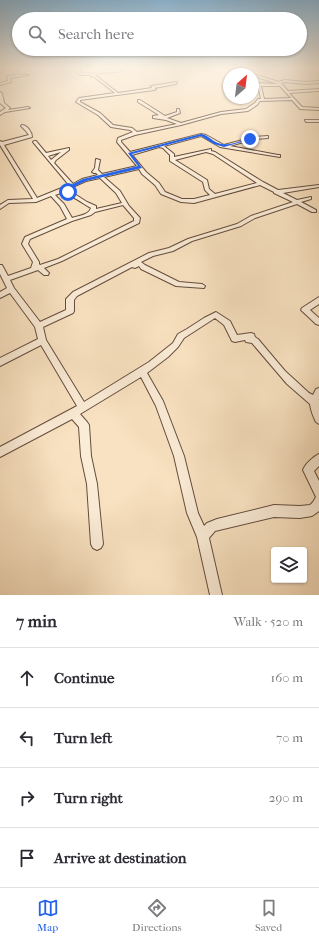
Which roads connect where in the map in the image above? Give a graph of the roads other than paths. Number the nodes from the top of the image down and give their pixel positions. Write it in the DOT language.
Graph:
graph roads {
  1 [pos="1,96"];
  2 [pos="98,96"];
  3 [pos="262,96"];
  4 [pos="291,96"];
  5 [pos="293,99"];
  6 [pos="263,100"];
  7 [pos="139,101"];
  8 [pos="28,108"];
  9 [pos="319,109"];
  10 [pos="178,110"];
  11 [pos="6,111"];
  12 [pos="0,114"];
  13 [pos="162,118"];
  14 [pos="306,121"];
  15 [pos="319,121"];
  16 [pos="181,124"];
  17 [pos="23,126"];
  18 [pos="134,134"];
  19 [pos="267,137"];
  20 [pos="36,142"];
  21 [pos="1,143"];
  22 [pos="159,146"];
  23 [pos="224,146"];
  24 [pos="206,151"];
  25 [pos="129,154"];
  26 [pos="45,155"];
  27 [pos="278,156"];
  28 [pos="172,159"];
  29 [pos="98,160"];
  30 [pos="52,163"];
  31 [pos="140,167"];
  32 [pos="96,170"];
  33 [pos="101,176"];
  34 [pos="84,180"];
  35 [pos="261,183"];
  36 [pos="72,186"];
  37 [pos="319,186"];
  38 [pos="61,191"];
  39 [pos="276,192"];
  40 [pos="52,195"];
  41 [pos="215,196"];
  42 [pos="309,198"];
  43 [pos="36,200"];
  44 [pos="295,202"];
  45 [pos="122,204"];
  46 [pos="0,207"];
  47 [pos="93,211"];
  48 [pos="314,211"];
  49 [pos="70,220"];
  50 [pos="0,267"];
  51 [pos="36,267"];
  52 [pos="118,272"];
  53 [pos="46,273"];
  54 [pos="6,279"];
  55 [pos="202,286"];
  56 [pos="11,289"];
  57 [pos="0,295"];
  58 [pos="319,300"];
  59 [pos="319,322"];
  60 [pos="39,326"];
  61 [pos="42,341"];
  62 [pos="0,362"];
  63 [pos="142,371"];
  64 [pos="319,392"];
  65 [pos="315,402"];
  66 [pos="83,408"];
  67 [pos="73,414"];
  68 [pos="319,419"];
  69 [pos="0,452"];
  70 [pos="319,459"];
  71 [pos="319,493"];
  72 [pos="319,501"];
  73 [pos="203,537"];
  74 [pos="97,544"];
  75 [pos="216,595"];
  1 -- 11 [label="street"];
  2 -- 18 [label="street"];
  3 -- 6 [label="street"];
  4 -- 5 [label="street"];
  5 -- 6 [label="street"];
  5 -- 9 [label="street"];
  6 -- 16 [label="street"];
  7 -- 13 [label="street"];
  8 -- 11 [label="street"];
  10 -- 13 [label="street"];
  11 -- 12 [label="street"];
  13 -- 16 [label="street"];
  14 -- 15 [label="street"];
  16 -- 18 [label="street"];
  17 -- 21 [label="street"];
  18 -- 25 [label="street"];
  19 -- 23 [label="street"];
  20 -- 26 [label="street"];
  21 -- 43 [label="street"];
  22 -- 23 [label="street"];
  22 -- 25 [label="street"];
  22 -- 28 [label="street"];
  23 -- 24 [label="street"];
  23 -- 27 [label="street"];
  24 -- 28 [label="street"];
  24 -- 35 [label="street"];
  25 -- 31 [label="street"];
  26 -- 30 [label="street"];
  26 -- 30 [label="street"];
  28 -- 41 [label="street"];
  29 -- 32 [label="street"];
  30 -- 36 [label="street"];
  31 -- 33 [label="street"];
  31 -- 41 [label="street"];
  32 -- 33 [label="street"];
  32 -- 34 [label="street"];
  33 -- 34 [label="street"];
  33 -- 51 [label="street"];
  34 -- 36 [label="street"];
  35 -- 39 [label="street"];
  35 -- 41 [label="street"];
  36 -- 38 [label="street"];
  37 -- 39 [label="street"];
  38 -- 40 [label="street"];
  38 -- 47 [label="street"];
  39 -- 44 [label="street"];
  40 -- 43 [label="street"];
  40 -- 49 [label="street"];
  42 -- 44 [label="street"];
  43 -- 46 [label="street"];
  44 -- 48 [label="street"];
  44 -- 52 [label="street"];
  45 -- 47 [label="street"];
  47 -- 49 [label="street"];
  49 -- 51 [label="street"];
  50 -- 54 [label="street"];
  51 -- 53 [label="street"];
  51 -- 54 [label="street"];
  52 -- 55 [label="street"];
  52 -- 60 [label="street"];
  54 -- 56 [label="street"];
  56 -- 57 [label="street"];
  56 -- 60 [label="street"];
  58 -- 59 [label="street"];
  60 -- 61 [label="street"];
  61 -- 62 [label="street"];
  61 -- 66 [label="street"];
  63 -- 65 [label="street"];
  63 -- 66 [label="street"];
  63 -- 73 [label="street"];
  64 -- 65 [label="street"];
  65 -- 68 [label="street"];
  66 -- 67 [label="street"];
  67 -- 69 [label="street"];
  67 -- 74 [label="street"];
  70 -- 71 [label="street"];
  72 -- 73 [label="street"];
  73 -- 75 [label="street"];
}
